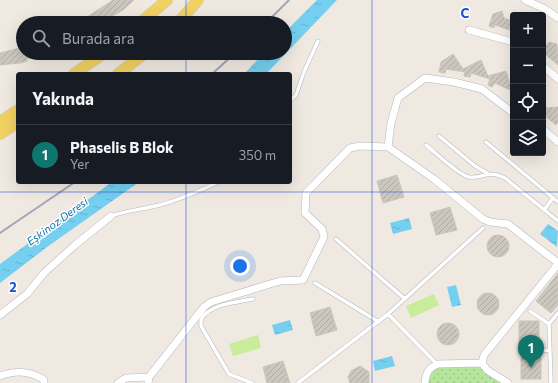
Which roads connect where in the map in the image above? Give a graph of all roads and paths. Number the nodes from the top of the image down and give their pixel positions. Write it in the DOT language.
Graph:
graph roads {
  1 [pos="167,0"];
  2 [pos="198,0"];
  3 [pos="525,0"];
  4 [pos="148,16"];
  5 [pos="184,16"];
  6 [pos="558,18"];
  7 [pos="469,30"];
  8 [pos="318,41"];
  9 [pos="510,41"];
  10 [pos="94,60"];
  11 [pos="136,60"];
  12 [pos="546,69"];
  13 [pos="77,72"];
  14 [pos="121,72"];
  15 [pos="558,79"];
  16 [pos="292,99"];
  17 [pos="16,111"];
  18 [pos="510,111"];
  19 [pos="0,122"];
  20 [pos="16,123"];
  21 [pos="546,132"];
  22 [pos="0,134"];
  23 [pos="439,136"];
  24 [pos="486,142"];
  25 [pos="558,142"];
  26 [pos="426,145"];
  27 [pos="388,147"];
  28 [pos="487,173"];
  29 [pos="214,184"];
  30 [pos="553,198"];
  31 [pos="558,202"];
  32 [pos="544,210"];
  33 [pos="111,216"];
  34 [pos="558,221"];
  35 [pos="483,228"];
  36 [pos="336,239"];
  37 [pos="558,264"];
  38 [pos="316,283"];
  39 [pos="253,299"];
  40 [pos="405,299"];
  41 [pos="530,310"];
  42 [pos="558,313"];
  43 [pos="388,314"];
  44 [pos="0,316"];
  45 [pos="379,322"];
  46 [pos="549,324"];
  47 [pos="549,350"];
  48 [pos="520,351"];
  49 [pos="482,363"];
  50 [pos="438,364"];
  51 [pos="0,376"];
  52 [pos="149,380"];
  53 [pos="44,383"];
  54 [pos="118,383"];
  55 [pos="252,383"];
  56 [pos="298,383"];
  57 [pos="425,383"];
  58 [pos="508,383"];
  59 [pos="551,383"];
  1 -- 4 [label="main road"];
  2 -- 5 [label="main road"];
  3 -- 6 [label="street"];
  7 -- 9 [label="street"];
  8 -- 16 [label="lane"];
  10 -- 13 [label="main road"];
  11 -- 14 [label="main road"];
  12 -- 15 [label="street"];
  17 -- 19 [label="main road"];
  18 -- 27 [label="street"];
  20 -- 22 [label="main road"];
  21 -- 25 [label="street"];
  23 -- 28 [label="lane"];
  24 -- 30 [label="lane"];
  26 -- 28 [label="lane"];
  27 -- 37 [label="street"];
  27 -- 52 [label="street"];
  28 -- 32 [label="lane"];
  29 -- 33 [label="lane"];
  30 -- 31 [label="lane"];
  30 -- 32 [label="lane"];
  32 -- 34 [label="lane"];
  33 -- 44 [label="street"];
  35 -- 40 [label="lane"];
  36 -- 40 [label="lane"];
  37 -- 49 [label="street"];
  38 -- 45 [label="lane"];
  39 -- 55 [label="lane"];
  40 -- 43 [label="lane"];
  41 -- 46 [label="lane"];
  42 -- 46 [label="lane"];
  43 -- 45 [label="lane"];
  43 -- 50 [label="lane"];
  45 -- 56 [label="lane"];
  46 -- 47 [label="lane"];
  47 -- 48 [label="lane"];
  47 -- 59 [label="lane"];
  49 -- 50 [label="street"];
  49 -- 58 [label="street"];
  50 -- 57 [label="street"];
  51 -- 53 [label="street"];
  52 -- 54 [label="street"];
}
